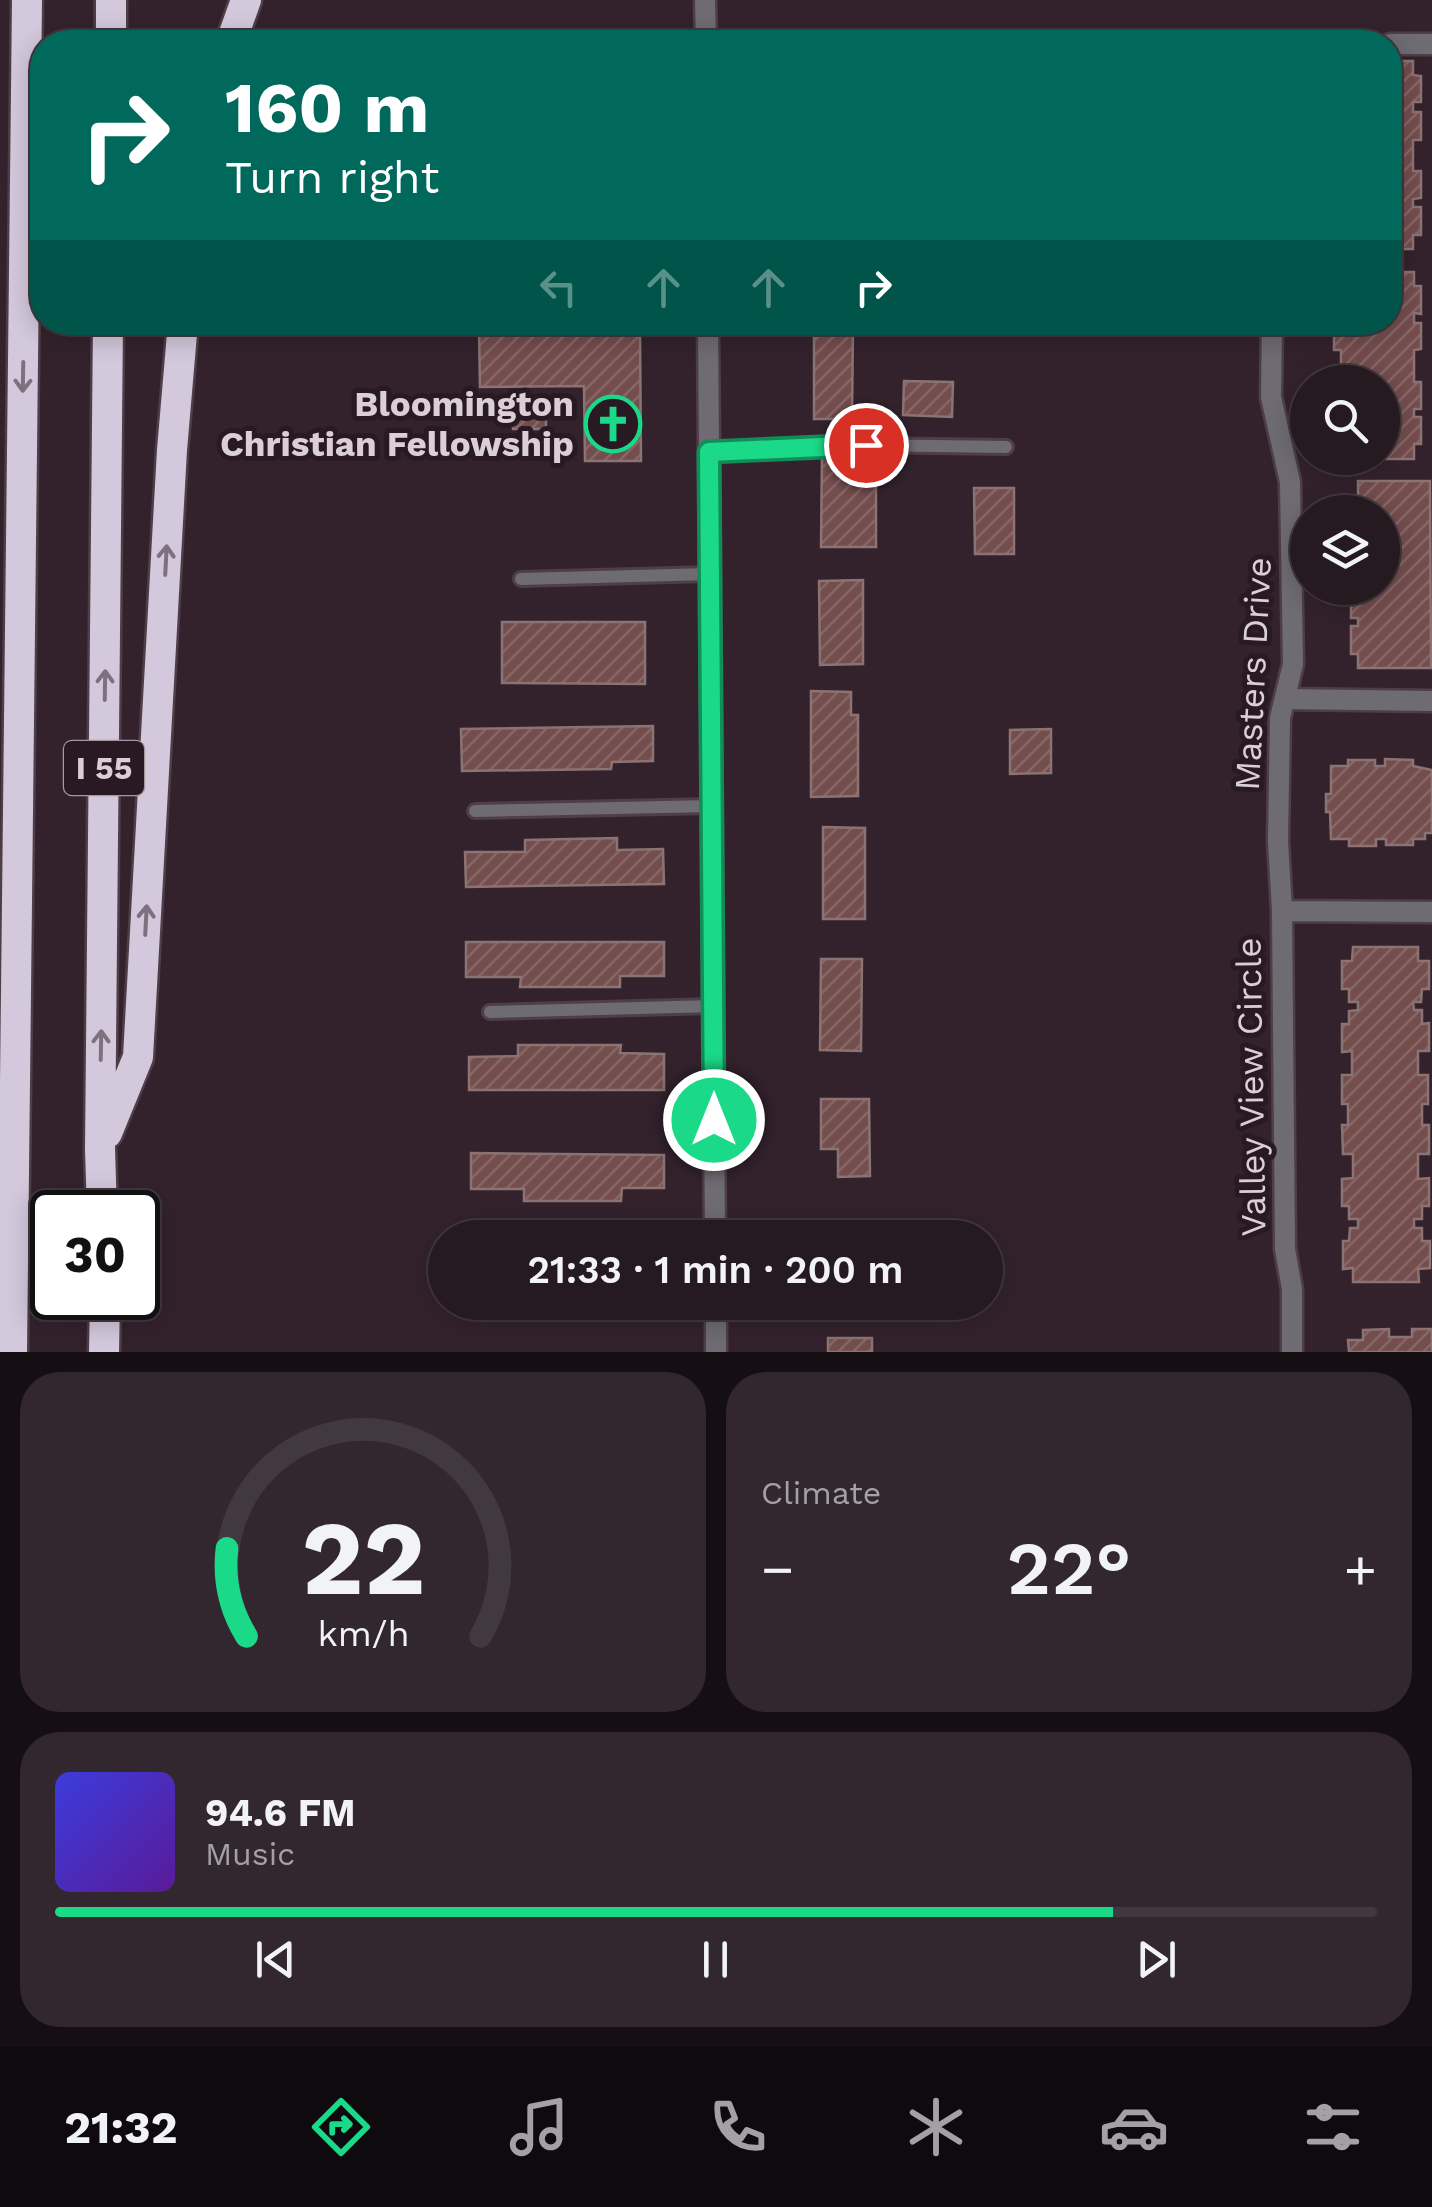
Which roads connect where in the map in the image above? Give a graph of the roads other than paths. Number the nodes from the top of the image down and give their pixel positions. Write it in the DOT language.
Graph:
graph roads {
  1 [pos="27,0"];
  2 [pos="112,0"];
  3 [pos="246,0"];
  4 [pos="705,0"];
  5 [pos="111,30"];
  6 [pos="235,30"];
  7 [pos="706,30"];
  8 [pos="1402,44"];
  9 [pos="1432,44"];
  10 [pos="108,335"];
  11 [pos="182,335"];
  12 [pos="708,335"];
  13 [pos="1272,335"];
  14 [pos="1006,447"];
  15 [pos="709,452"];
  16 [pos="710,574"];
  17 [pos="521,580"];
  18 [pos="0,697"];
  19 [pos="1284,699"];
  20 [pos="1432,701"];
  21 [pos="712,806"];
  22 [pos="475,811"];
  23 [pos="18,815"];
  24 [pos="1282,911"];
  25 [pos="1432,912"];
  26 [pos="713,1006"];
  27 [pos="490,1012"];
  28 [pos="100,1149"];
  29 [pos="101,1190"];
  30 [pos="715,1220"];
  31 [pos="105,1320"];
  32 [pos="716,1320"];
  33 [pos="12,1352"];
  34 [pos="104,1352"];
  35 [pos="716,1352"];
  36 [pos="1292,1352"];
  1 -- 23 [label="highway, I 55, one-way"];
  2 -- 5 [label="highway"];
  3 -- 6 [label="highway"];
  4 -- 7 [label="street"];
  8 -- 9 [label="street"];
  28 -- 10 [label="highway, I 55, one-way"];
  28 -- 11 [label="highway, one-way"];
  12 -- 15 [label="street"];
  13 -- 19 [label="street, Masters Drive"];
  14 -- 15 [label="lane"];
  15 -- 16 [label="street"];
  16 -- 17 [label="lane"];
  16 -- 21 [label="street"];
  18 -- 23 [label="highway"];
  19 -- 20 [label="street"];
  19 -- 24 [label="street, Masters Drive"];
  21 -- 22 [label="lane"];
  21 -- 26 [label="street"];
  23 -- 33 [label="highway, I 55"];
  24 -- 25 [label="street, Valley View Circle"];
  24 -- 36 [label="street, Valley View Circle"];
  26 -- 27 [label="lane"];
  26 -- 30 [label="street"];
  28 -- 29 [label="highway, I 55"];
  31 -- 34 [label="highway"];
  32 -- 35 [label="street"];
}
